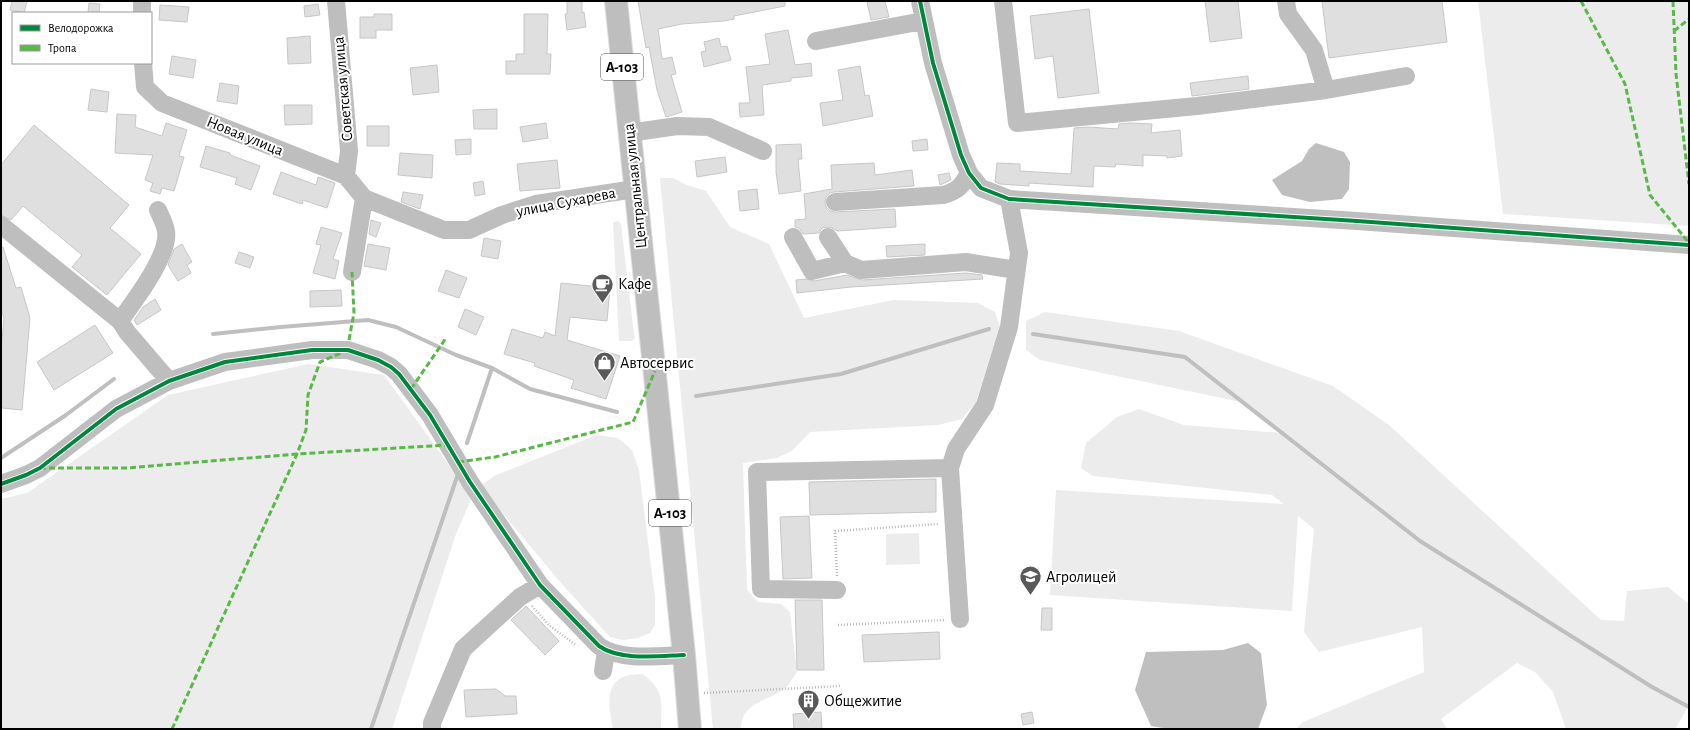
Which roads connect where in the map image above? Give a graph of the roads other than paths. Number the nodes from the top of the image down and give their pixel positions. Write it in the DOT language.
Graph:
graph roads {
  1 [pos="142,1"];
  2 [pos="336,1"];
  3 [pos="616,1"];
  4 [pos="920,1"];
  5 [pos="1003,1"];
  6 [pos="1286,1"];
  7 [pos="142,12"];
  8 [pos="923,21"];
  9 [pos="816,40"];
  10 [pos="143,64"];
  11 [pos="1406,76"];
  12 [pos="1326,90"];
  13 [pos="629,133"];
  14 [pos="763,151"];
  15 [pos="969,173"];
  16 [pos="346,176"];
  17 [pos="634,189"];
  18 [pos="364,198"];
  19 [pos="1009,199"];
  20 [pos="835,202"];
  21 [pos="158,210"];
  22 [pos="1,224"];
  23 [pos="793,237"];
  24 [pos="828,237"];
  25 [pos="1689,245"];
  26 [pos="845,263"];
  27 [pos="1016,270"];
  28 [pos="352,272"];
  29 [pos="120,321"];
  30 [pos="168,381"];
  31 [pos="950,468"];
  32 [pos="1,484"];
  33 [pos="540,585"];
  34 [pos="837,590"];
  35 [pos="960,619"];
  36 [pos="606,651"];
  37 [pos="684,655"];
  38 [pos="603,671"];
  39 [pos="432,729"];
  40 [pos="690,729"];
  1 -- 7 [label="street"];
  2 -- 16 [label="street, Советская улица"];
  3 -- 13 [label="main road, Центральная улица / А-103"];
  4 -- 8 [label="street"];
  5 -- 12 [label="street"];
  6 -- 12 [label="street"];
  8 -- 9 [label="street"];
  8 -- 15 [label="street"];
  10 -- 16 [label="street, Новая улица"];
  11 -- 12 [label="street"];
  13 -- 14 [label="street"];
  13 -- 17 [label="main road, Центральная улица / А-103"];
  15 -- 19 [label="street"];
  15 -- 20 [label="street"];
  16 -- 18 [label="street, Новая улица"];
  17 -- 18 [label="street, улица Сухарева"];
  17 -- 37 [label="main road, Центральная улица / А-103"];
  18 -- 28 [label="street"];
  19 -- 25 [label="street"];
  19 -- 27 [label="street"];
  21 -- 29 [label="street"];
  22 -- 29 [label="street"];
  23 -- 26 [label="street"];
  24 -- 26 [label="street"];
  26 -- 27 [label="street"];
  27 -- 31 [label="street"];
  29 -- 30 [label="street"];
  30 -- 32 [label="street"];
  30 -- 33 [label="street"];
  31 -- 34 [label="street"];
  31 -- 35 [label="street"];
  33 -- 36 [label="street"];
  33 -- 39 [label="street"];
  36 -- 37 [label="street"];
  36 -- 38 [label="street"];
  37 -- 40 [label="main road, А-103"];
}
